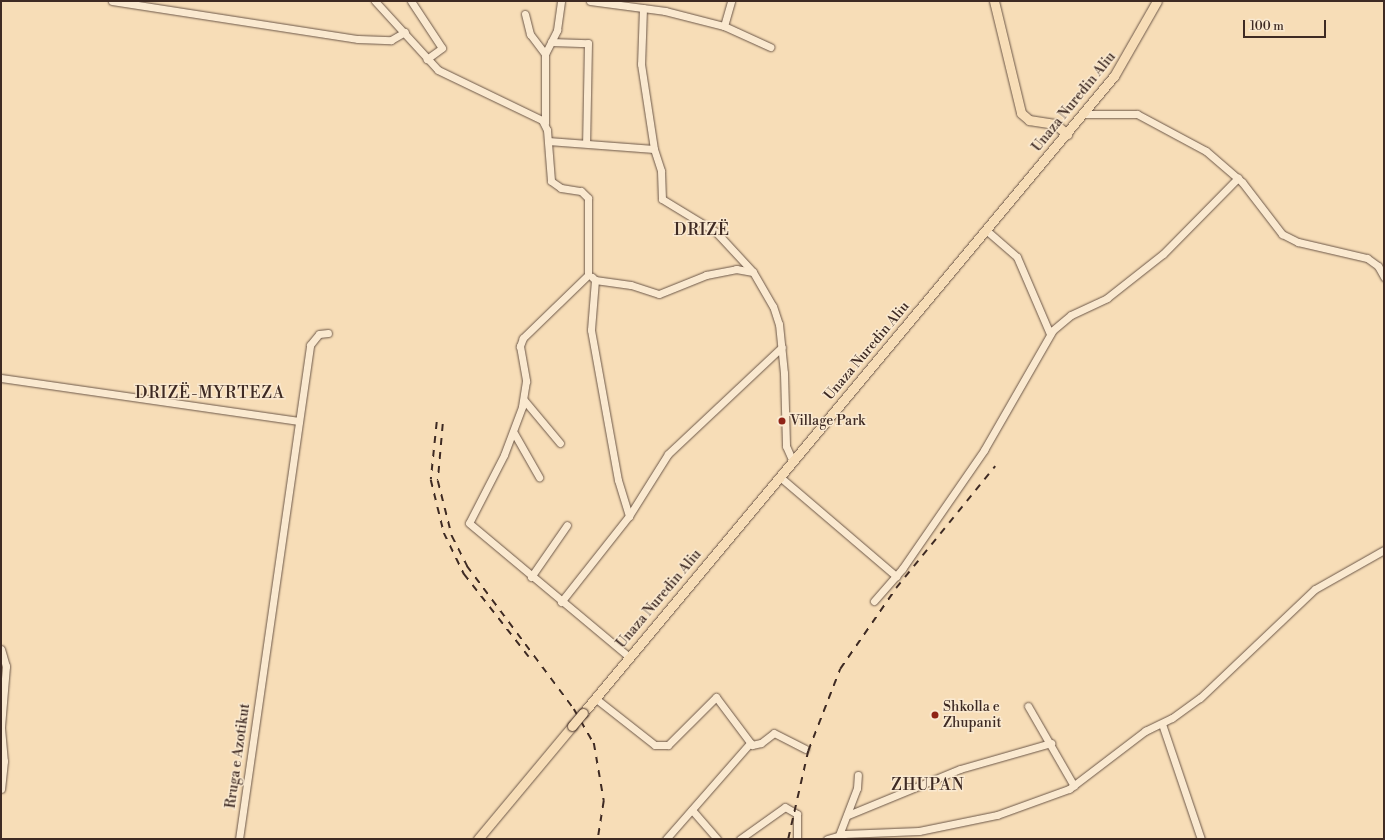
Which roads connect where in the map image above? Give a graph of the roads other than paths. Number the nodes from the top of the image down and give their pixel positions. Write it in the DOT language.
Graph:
graph roads {
  1 [pos="112,1"];
  2 [pos="375,1"];
  3 [pos="411,1"];
  4 [pos="561,1"];
  5 [pos="590,1"];
  6 [pos="731,1"];
  7 [pos="994,1"];
  8 [pos="1157,1"];
  9 [pos="613,2"];
  10 [pos="643,8"];
  11 [pos="525,14"];
  12 [pos="724,26"];
  13 [pos="405,32"];
  14 [pos="551,42"];
  15 [pos="770,47"];
  16 [pos="545,54"];
  17 [pos="427,58"];
  18 [pos="1083,114"];
  19 [pos="545,123"];
  20 [pos="1067,134"];
  21 [pos="548,141"];
  22 [pos="586,143"];
  23 [pos="654,148"];
  24 [pos="1238,178"];
  25 [pos="986,230"];
  26 [pos="753,272"];
  27 [pos="588,274"];
  28 [pos="1384,277"];
  29 [pos="595,280"];
  30 [pos="328,333"];
  31 [pos="1050,334"];
  32 [pos="782,347"];
  33 [pos="1,378"];
  34 [pos="524,400"];
  35 [pos="299,421"];
  36 [pos="514,433"];
  37 [pos="560,443"];
  38 [pos="793,462"];
  39 [pos="539,477"];
  40 [pos="780,477"];
  41 [pos="629,516"];
  42 [pos="567,525"];
  43 [pos="1384,550"];
  44 [pos="531,576"];
  45 [pos="896,576"];
  46 [pos="874,601"];
  47 [pos="561,602"];
  48 [pos="1,649"];
  49 [pos="629,657"];
  50 [pos="596,698"];
  51 [pos="1028,706"];
  52 [pos="1162,724"];
  53 [pos="1,727"];
  54 [pos="750,743"];
  55 [pos="1051,743"];
  56 [pos="805,749"];
  57 [pos="858,774"];
  58 [pos="1074,786"];
  59 [pos="1,789"];
  60 [pos="692,810"];
  61 [pos="848,815"];
  62 [pos="839,835"];
  63 [pos="239,839"];
  64 [pos="478,839"];
  65 [pos="666,839"];
  66 [pos="717,839"];
  67 [pos="740,839"];
  68 [pos="797,839"];
  69 [pos="827,839"];
  70 [pos="1200,839"];
  1 -- 13 [label="street"];
  2 -- 13 [label="street"];
  3 -- 17 [label="street"];
  4 -- 14 [label="street"];
  5 -- 9 [label="street"];
  6 -- 12 [label="street"];
  7 -- 20 [label="main road"];
  8 -- 18 [label="main road, Unaza Nuredin Aliu"];
  9 -- 10 [label="street"];
  10 -- 12 [label="street"];
  10 -- 23 [label="street"];
  11 -- 16 [label="street"];
  12 -- 15 [label="street"];
  13 -- 17 [label="street"];
  14 -- 16 [label="street"];
  14 -- 22 [label="street"];
  16 -- 19 [label="street"];
  17 -- 19 [label="street"];
  18 -- 20 [label="main road, Unaza Nuredin Aliu"];
  18 -- 24 [label="street"];
  19 -- 21 [label="street"];
  20 -- 25 [label="main road, Unaza Nuredin Aliu"];
  21 -- 22 [label="street"];
  21 -- 27 [label="street"];
  22 -- 23 [label="street"];
  23 -- 26 [label="street"];
  24 -- 28 [label="street"];
  24 -- 31 [label="street"];
  25 -- 31 [label="street"];
  25 -- 38 [label="main road, Unaza Nuredin Aliu"];
  26 -- 29 [label="street"];
  26 -- 32 [label="street"];
  27 -- 29 [label="street"];
  27 -- 34 [label="street"];
  29 -- 41 [label="street"];
  30 -- 35 [label="street, Rruga e Azotikut"];
  31 -- 45 [label="street"];
  32 -- 38 [label="street"];
  32 -- 41 [label="street"];
  33 -- 35 [label="street"];
  34 -- 36 [label="street"];
  34 -- 37 [label="street"];
  35 -- 63 [label="street, Rruga e Azotikut"];
  36 -- 39 [label="street"];
  36 -- 44 [label="street"];
  38 -- 40 [label="main road, Unaza Nuredin Aliu"];
  40 -- 45 [label="street"];
  40 -- 49 [label="main road, Unaza Nuredin Aliu"];
  41 -- 47 [label="street"];
  42 -- 44 [label="street"];
  43 -- 52 [label="street"];
  44 -- 47 [label="street"];
  45 -- 46 [label="street"];
  47 -- 49 [label="street"];
  48 -- 53 [label="street"];
  49 -- 50 [label="main road, Unaza Nuredin Aliu"];
  50 -- 54 [label="street"];
  50 -- 64 [label="main road, Unaza Nuredin Aliu, bridge"];
  51 -- 55 [label="street"];
  52 -- 58 [label="street"];
  52 -- 70 [label="street"];
  53 -- 59 [label="street"];
  54 -- 56 [label="street"];
  54 -- 60 [label="street"];
  55 -- 58 [label="street"];
  55 -- 61 [label="street"];
  57 -- 61 [label="street"];
  58 -- 62 [label="street"];
  60 -- 65 [label="street"];
  60 -- 66 [label="street"];
  61 -- 62 [label="street"];
  62 -- 69 [label="street"];
  67 -- 68 [label="street"];
}
